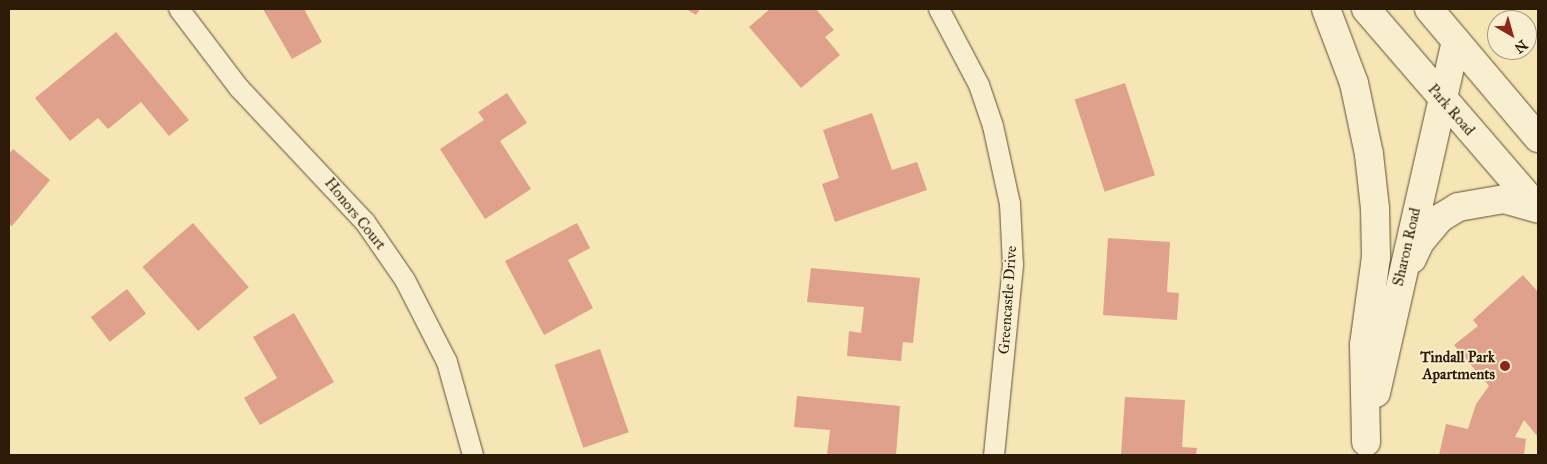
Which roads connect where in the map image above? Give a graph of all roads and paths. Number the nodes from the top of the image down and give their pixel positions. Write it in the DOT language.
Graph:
graph roads {
  1 [pos="179,9"];
  2 [pos="939,9"];
  3 [pos="1326,9"];
  4 [pos="1366,9"];
  5 [pos="1429,9"];
  6 [pos="1456,41"];
  7 [pos="1442,100"];
  8 [pos="1538,138"];
  9 [pos="1538,209"];
  10 [pos="1397,290"];
  11 [pos="1365,449"];
  12 [pos="473,455"];
  13 [pos="994,455"];
  1 -- 12 [label="street, Honors Court"];
  2 -- 13 [label="street, Greencastle Drive"];
  3 -- 11 [label="main road"];
  4 -- 7 [label="main road, Park Road"];
  5 -- 6 [label="main road"];
  6 -- 7 [label="main road, Sharon Road"];
  6 -- 8 [label="main road"];
  7 -- 9 [label="main road, Park Road"];
  7 -- 10 [label="main road, Sharon Road"];
  9 -- 10 [label="main road"];
  10 -- 11 [label="main road, Sharon Road"];
}
